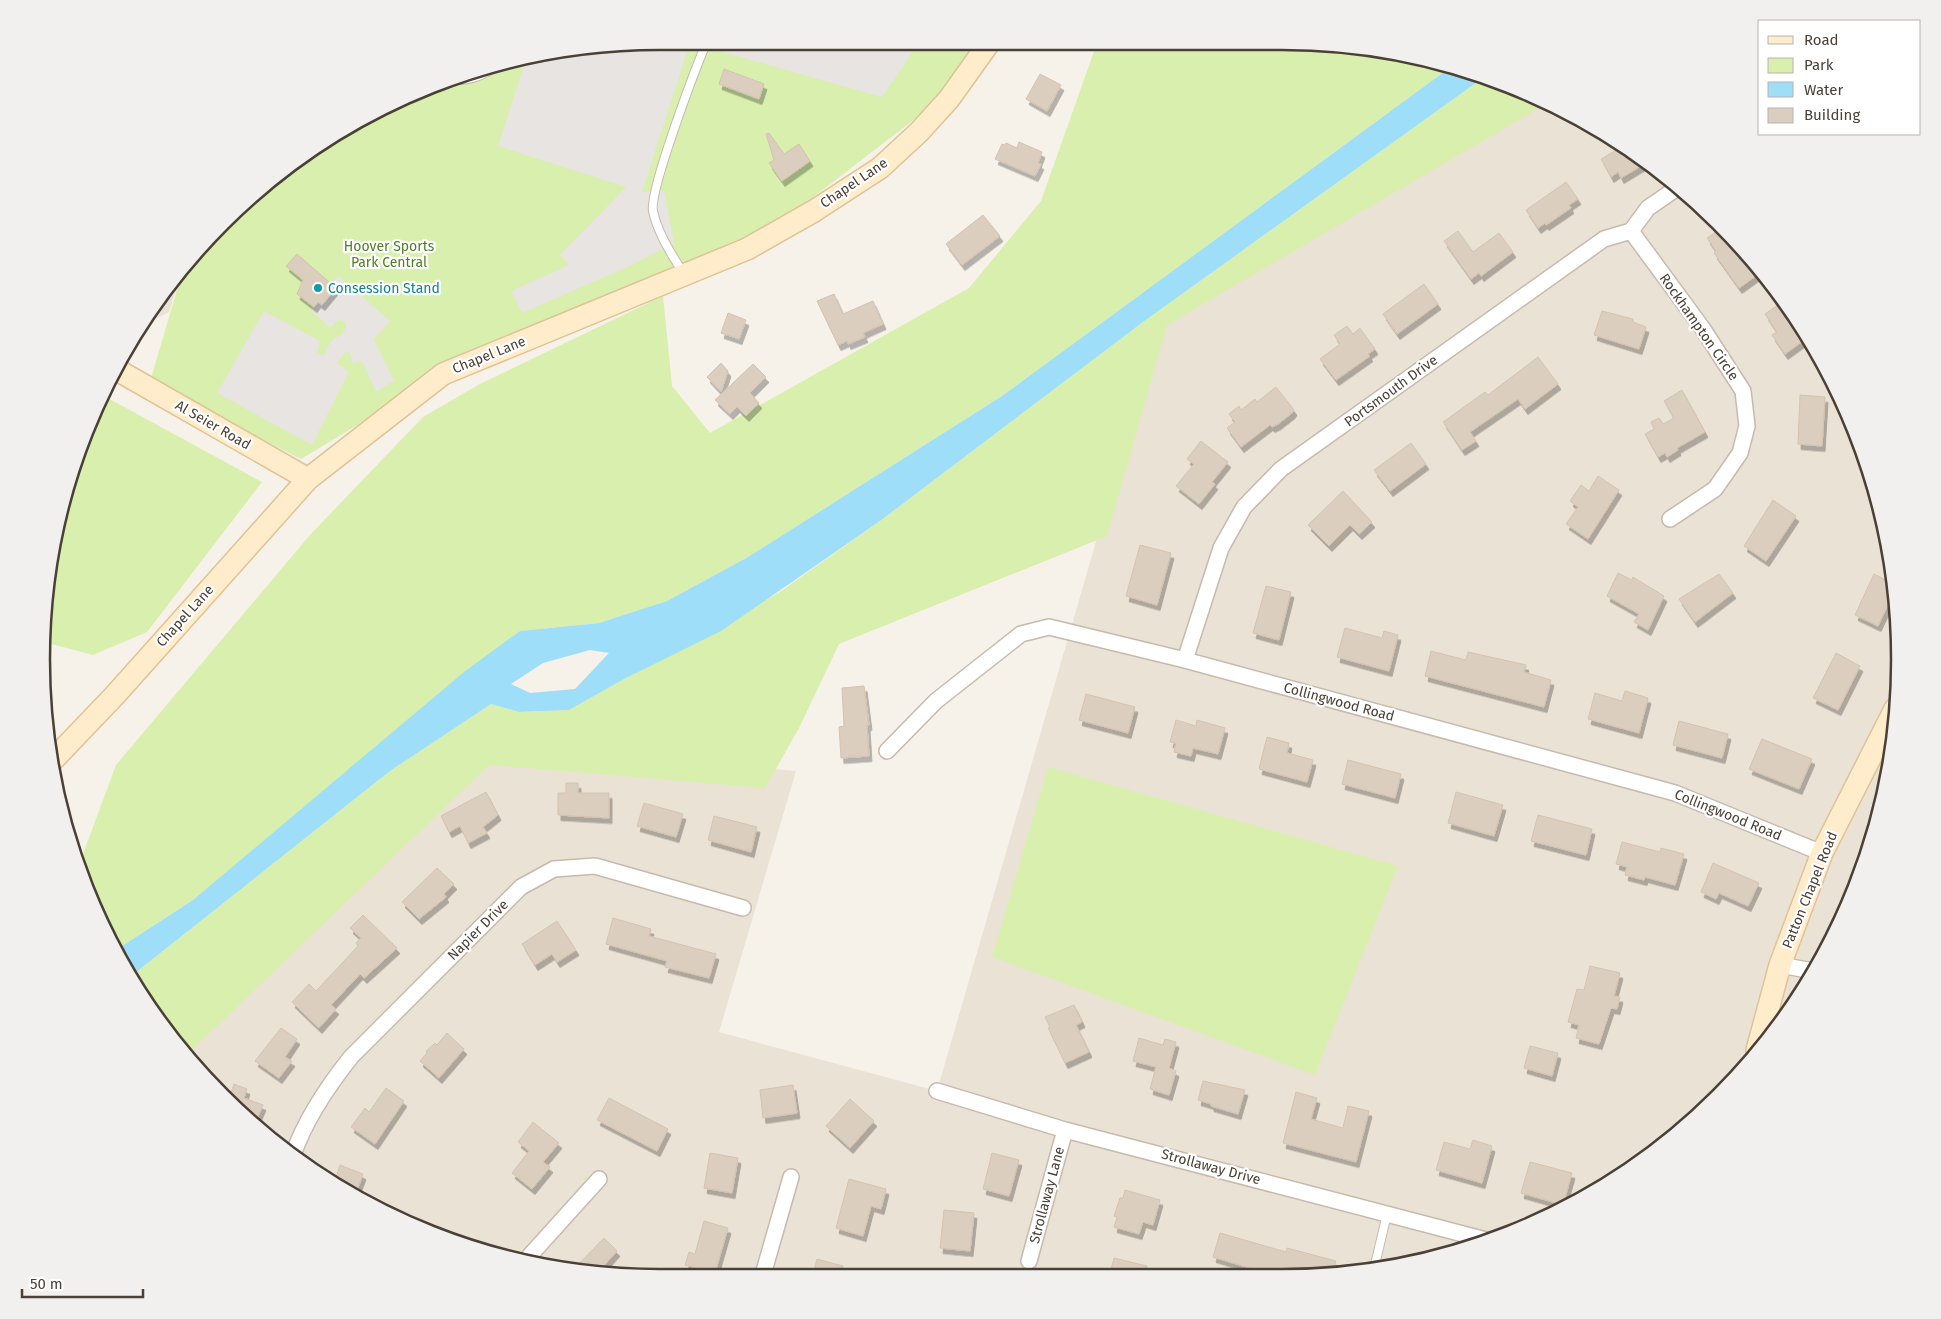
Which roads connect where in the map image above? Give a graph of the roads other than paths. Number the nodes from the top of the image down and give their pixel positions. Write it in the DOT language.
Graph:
graph roads {
  1 [pos="704,50"];
  2 [pos="985,50"];
  3 [pos="1672,192"];
  4 [pos="1631,230"];
  5 [pos="684,275"];
  6 [pos="122,373"];
  7 [pos="308,479"];
  8 [pos="1670,519"];
  9 [pos="1185,660"];
  10 [pos="1888,724"];
  11 [pos="887,751"];
  12 [pos="58,754"];
  13 [pos="1822,853"];
  14 [pos="743,908"];
  15 [pos="1780,965"];
  16 [pos="1806,970"];
  17 [pos="1761,1036"];
  18 [pos="937,1091"];
  19 [pos="1065,1130"];
  20 [pos="296,1149"];
  21 [pos="791,1177"];
  22 [pos="599,1179"];
  23 [pos="1387,1214"];
  24 [pos="1476,1237"];
  25 [pos="531,1255"];
  26 [pos="1029,1261"];
  27 [pos="1376,1261"];
  28 [pos="765,1269"];
  1 -- 5 [label="lane"];
  2 -- 5 [label="street, Chapel Lane"];
  3 -- 4 [label="street"];
  4 -- 8 [label="street, Rockhampton Circle"];
  4 -- 9 [label="street, Portsmouth Drive"];
  5 -- 7 [label="street, Chapel Lane"];
  6 -- 7 [label="street, Al Seier Road"];
  7 -- 12 [label="street, Chapel Lane"];
  9 -- 11 [label="street, Collingwood Road"];
  9 -- 13 [label="street, Collingwood Road"];
  10 -- 13 [label="street, Patton Chapel Road"];
  13 -- 15 [label="street, Patton Chapel Road"];
  14 -- 20 [label="street, Napier Drive"];
  15 -- 16 [label="street"];
  15 -- 17 [label="street, Patton Chapel Road"];
  18 -- 19 [label="street, Strollaway Drive"];
  19 -- 23 [label="street, Strollaway Drive"];
  19 -- 26 [label="street, Strollaway Lane"];
  21 -- 28 [label="street"];
  22 -- 25 [label="street"];
  23 -- 24 [label="street, Strollaway Drive"];
  23 -- 27 [label="lane"];
}
